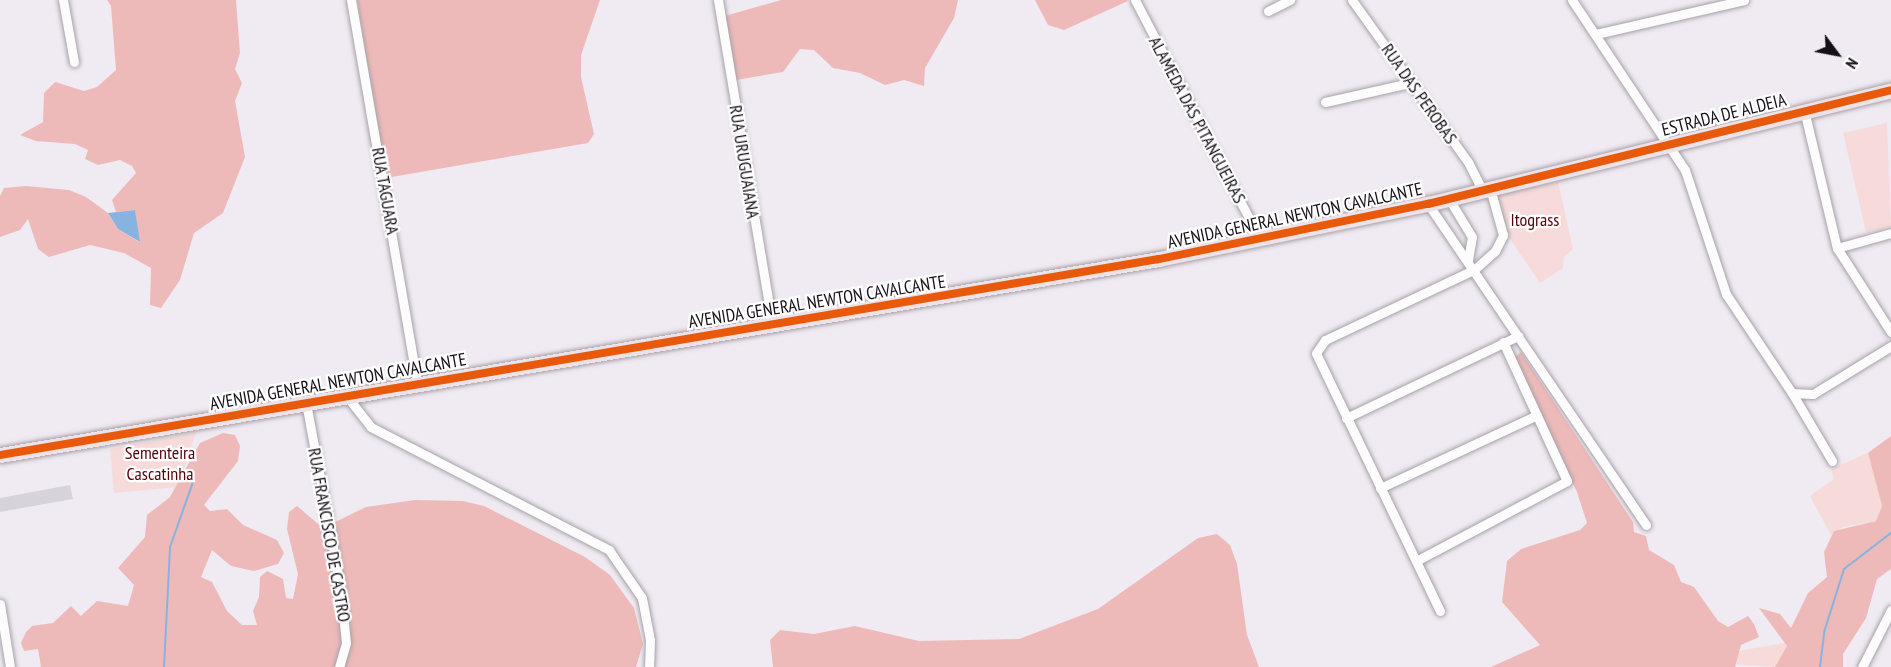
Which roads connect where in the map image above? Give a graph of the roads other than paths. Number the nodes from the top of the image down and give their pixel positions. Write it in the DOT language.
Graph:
graph roads {
  1 [pos="63,0"];
  2 [pos="351,0"];
  3 [pos="718,0"];
  4 [pos="1135,0"];
  5 [pos="1290,0"];
  6 [pos="1352,0"];
  7 [pos="1572,0"];
  8 [pos="1744,0"];
  9 [pos="1268,11"];
  10 [pos="1596,34"];
  11 [pos="74,62"];
  12 [pos="1409,83"];
  13 [pos="1891,90"];
  14 [pos="1325,102"];
  15 [pos="1804,110"];
  16 [pos="1669,144"];
  17 [pos="1635,154"];
  18 [pos="1486,189"];
  19 [pos="1449,199"];
  20 [pos="1428,204"];
  21 [pos="1891,233"];
  22 [pos="1260,239"];
  23 [pos="1837,249"];
  24 [pos="1468,260"];
  25 [pos="1475,269"];
  26 [pos="772,324"];
  27 [pos="1891,332"];
  28 [pos="1518,336"];
  29 [pos="1503,342"];
  30 [pos="1891,346"];
  31 [pos="1524,347"];
  32 [pos="1508,354"];
  33 [pos="417,382"];
  34 [pos="1792,393"];
  35 [pos="345,394"];
  36 [pos="306,403"];
  37 [pos="1537,415"];
  38 [pos="1346,418"];
  39 [pos="0,455"];
  40 [pos="1832,461"];
  41 [pos="1380,488"];
  42 [pos="1647,525"];
  43 [pos="1416,561"];
  44 [pos="0,604"];
  45 [pos="1891,610"];
  46 [pos="1440,611"];
  47 [pos="10,667"];
  48 [pos="339,667"];
  49 [pos="649,667"];
  50 [pos="1862,667"];
  1 -- 11 [label="street"];
  2 -- 33 [label="street, RUA TAGUARA"];
  3 -- 26 [label="street, RUA URUGUAIANA"];
  4 -- 22 [label="street, ALAMEDA DAS PITANGUEIRAS"];
  5 -- 9 [label="street"];
  6 -- 12 [label="street, RUA DAS PEROBAS"];
  7 -- 10 [label="street"];
  8 -- 10 [label="street"];
  10 -- 16 [label="street"];
  12 -- 14 [label="street"];
  12 -- 18 [label="street, RUA DAS PEROBAS"];
  13 -- 15 [label="main road, ESTRADA DE ALDEIA"];
  15 -- 16 [label="main road, ESTRADA DE ALDEIA"];
  15 -- 23 [label="street"];
  16 -- 17 [label="main road, ESTRADA DE ALDEIA"];
  16 -- 34 [label="street"];
  17 -- 18 [label="main road, AVENIDA GENERAL NEWTON CAVALCANTE"];
  18 -- 19 [label="main road, AVENIDA GENERAL NEWTON CAVALCANTE"];
  18 -- 25 [label="street, RUA DAS PEROBAS"];
  19 -- 20 [label="main road, AVENIDA GENERAL NEWTON CAVALCANTE"];
  19 -- 24 [label="street"];
  20 -- 22 [label="main road, AVENIDA GENERAL NEWTON CAVALCANTE"];
  20 -- 24 [label="street"];
  21 -- 23 [label="street"];
  22 -- 26 [label="main road, AVENIDA GENERAL NEWTON CAVALCANTE"];
  23 -- 27 [label="street"];
  24 -- 25 [label="street"];
  25 -- 28 [label="street"];
  25 -- 38 [label="street"];
  26 -- 33 [label="main road, AVENIDA GENERAL NEWTON CAVALCANTE"];
  28 -- 29 [label="street"];
  28 -- 31 [label="street"];
  29 -- 32 [label="street"];
  29 -- 38 [label="street"];
  30 -- 34 [label="street"];
  31 -- 32 [label="street"];
  31 -- 42 [label="street"];
  32 -- 37 [label="street"];
  33 -- 35 [label="main road, AVENIDA GENERAL NEWTON CAVALCANTE"];
  34 -- 40 [label="street"];
  35 -- 36 [label="main road, AVENIDA GENERAL NEWTON CAVALCANTE"];
  35 -- 49 [label="street"];
  36 -- 39 [label="main road, AVENIDA GENERAL NEWTON CAVALCANTE"];
  36 -- 48 [label="street, RUA FRANCISCO DE CASTRO"];
  37 -- 41 [label="street"];
  37 -- 43 [label="street"];
  38 -- 41 [label="street"];
  41 -- 43 [label="street"];
  43 -- 46 [label="street"];
  44 -- 47 [label="street"];
  45 -- 50 [label="street"];
}
